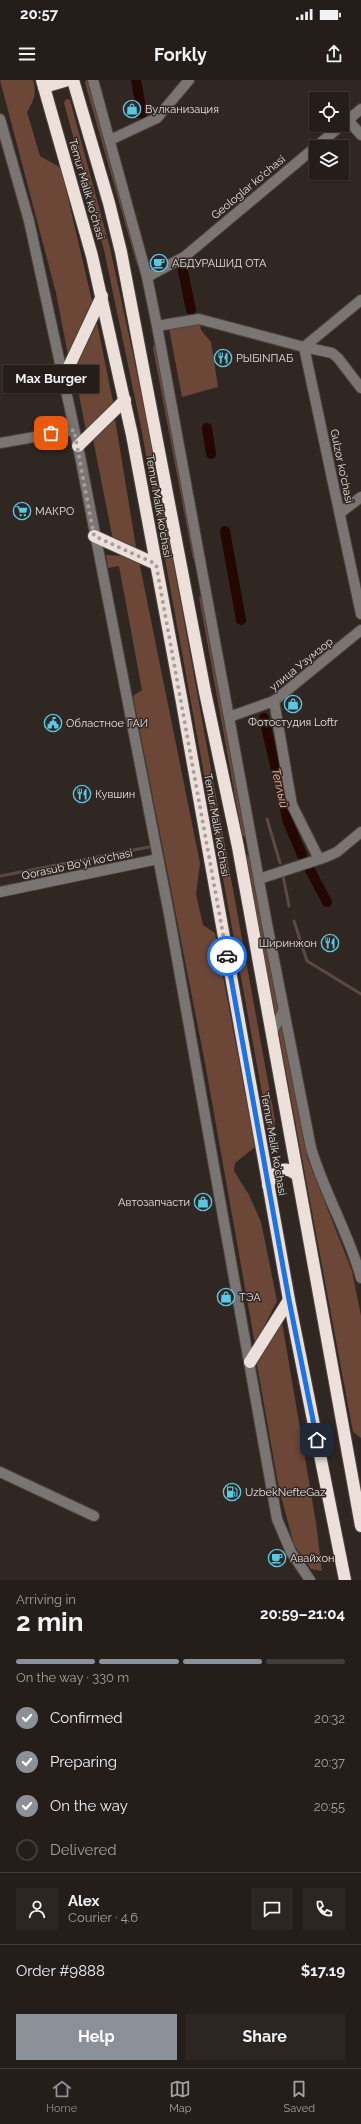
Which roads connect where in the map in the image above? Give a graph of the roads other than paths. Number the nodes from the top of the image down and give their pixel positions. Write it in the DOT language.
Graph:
graph roads {
  1 [pos="68,80"];
  2 [pos="73,80"];
  3 [pos="93,80"];
  4 [pos="189,80"];
  5 [pos="43,84"];
  6 [pos="361,109"];
  7 [pos="349,119"];
  8 [pos="0,120"];
  9 [pos="349,121"];
  10 [pos="334,132"];
  11 [pos="361,136"];
  12 [pos="110,140"];
  13 [pos="147,277"];
  14 [pos="102,296"];
  15 [pos="361,300"];
  16 [pos="157,326"];
  17 [pos="304,347"];
  18 [pos="64,377"];
  19 [pos="361,388"];
  20 [pos="125,400"];
  21 [pos="74,430"];
  22 [pos="0,443"];
  23 [pos="78,446"];
  24 [pos="361,497"];
  25 [pos="340,513"];
  26 [pos="94,536"];
  27 [pos="156,564"];
  28 [pos="361,614"];
  29 [pos="361,630"];
  30 [pos="274,701"];
  31 [pos="229,717"];
  32 [pos="361,832"];
  33 [pos="236,840"];
  34 [pos="254,852"];
  35 [pos="158,859"];
  36 [pos="319,859"];
  37 [pos="259,879"];
  38 [pos="0,892"];
  39 [pos="284,1010"];
  40 [pos="271,1034"];
  41 [pos="296,1175"];
  42 [pos="268,1185"];
  43 [pos="361,1278"];
  44 [pos="289,1300"];
  45 [pos="250,1362"];
  46 [pos="0,1472"];
  47 [pos="94,1516"];
  48 [pos="361,1526"];
  49 [pos="310,1580"];
  50 [pos="345,1580"];
  1 -- 5 [label="highway"];
  2 -- 33 [label="highway, Temur Malik ko'chasi"];
  3 -- 12 [label="street"];
  4 -- 12 [label="street"];
  5 -- 14 [label="highway, Temur Malik ko'chasi"];
  6 -- 7 [label="street, Geologlar ko'chasi"];
  8 -- 18 [label="street"];
  9 -- 11 [label="street"];
  10 -- 13 [label="street, Geologlar ko'chasi"];
  12 -- 13 [label="street"];
  13 -- 16 [label="street"];
  14 -- 18 [label="highway"];
  14 -- 20 [label="highway, Temur Malik ko'chasi"];
  15 -- 17 [label="street"];
  16 -- 17 [label="street"];
  16 -- 31 [label="street"];
  17 -- 19 [label="street"];
  17 -- 25 [label="street, Gulzor ko'chasi"];
  18 -- 21 [label="street"];
  20 -- 23 [label="highway"];
  20 -- 27 [label="highway, Temur Malik ko'chasi"];
  21 -- 22 [label="street"];
  21 -- 23 [label="street"];
  23 -- 26 [label="street"];
  24 -- 25 [label="street"];
  25 -- 28 [label="street, Gulzor ko'chasi"];
  26 -- 27 [label="highway"];
  26 -- 35 [label="street"];
  27 -- 42 [label="highway, Temur Malik ko'chasi"];
  29 -- 30 [label="street, улица Узумзор"];
  30 -- 31 [label="street, улица Узумзор"];
  30 -- 36 [label="street"];
  31 -- 34 [label="street"];
  32 -- 36 [label="street"];
  33 -- 34 [label="street"];
  33 -- 40 [label="highway, Temur Malik ko'chasi"];
  34 -- 37 [label="street"];
  35 -- 38 [label="street, Qorasub Bo'yi ko'chasi"];
  35 -- 45 [label="street"];
  36 -- 37 [label="street"];
  37 -- 39 [label="street"];
  39 -- 40 [label="street"];
  39 -- 43 [label="street"];
  40 -- 41 [label="highway, Temur Malik ko'chasi"];
  41 -- 42 [label="highway"];
  41 -- 48 [label="highway, Temur Malik ko'chasi"];
  42 -- 44 [label="highway, Temur Malik ko'chasi"];
  44 -- 45 [label="highway"];
  44 -- 50 [label="highway, Temur Malik ko'chasi"];
  45 -- 49 [label="street"];
  46 -- 47 [label="street"];
}
